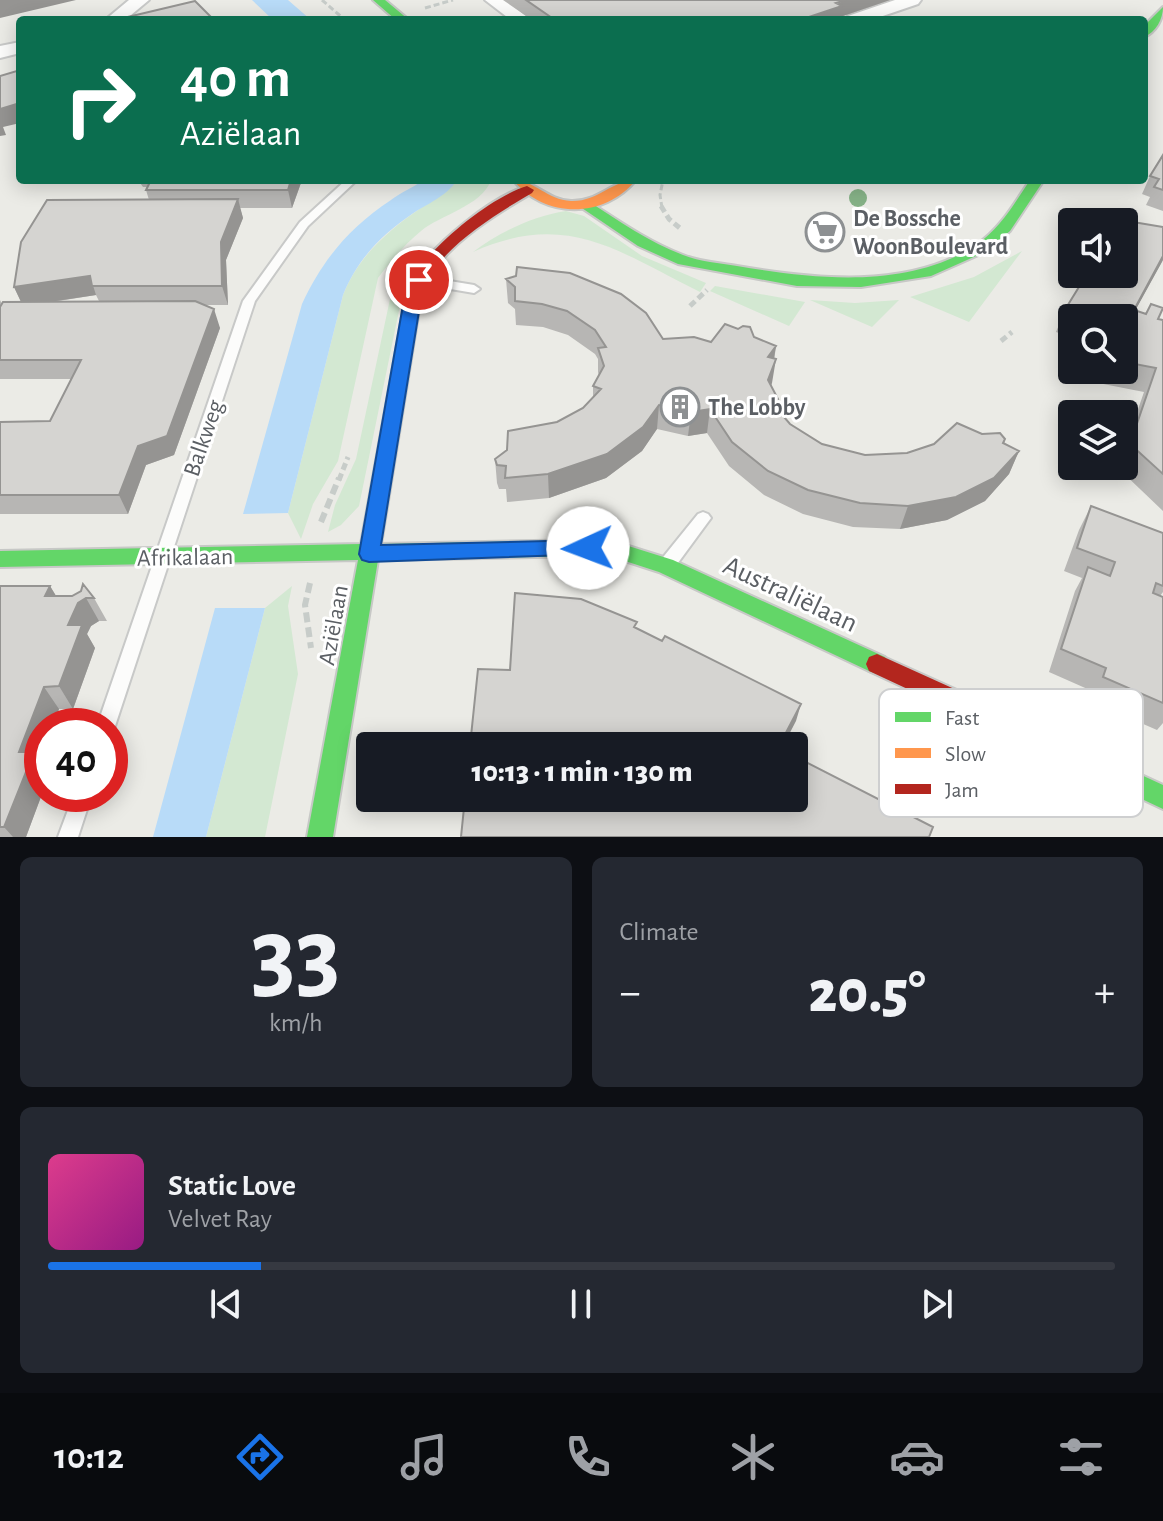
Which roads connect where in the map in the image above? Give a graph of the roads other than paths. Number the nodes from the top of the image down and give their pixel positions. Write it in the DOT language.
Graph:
graph roads {
  1 [pos="140,0"];
  2 [pos="355,0"];
  3 [pos="378,0"];
  4 [pos="494,0"];
  5 [pos="912,0"];
  6 [pos="119,16"];
  7 [pos="374,16"];
  8 [pos="398,16"];
  9 [pos="516,16"];
  10 [pos="866,16"];
  11 [pos="348,184"];
  12 [pos="1034,184"];
  13 [pos="524,185"];
  14 [pos="626,193"];
  15 [pos="546,201"];
  16 [pos="583,204"];
  17 [pos="490,217"];
  18 [pos="654,228"];
  19 [pos="712,264"];
  20 [pos="419,280"];
  21 [pos="474,289"];
  22 [pos="703,518"];
  23 [pos="369,554"];
  24 [pos="163,557"];
  25 [pos="0,559"];
  26 [pos="666,566"];
  27 [pos="931,689"];
  28 [pos="112,708"];
  29 [pos="1143,788"];
  30 [pos="1163,797"];
  31 [pos="77,812"];
  32 [pos="68,837"];
  33 [pos="320,837"];
  1 -- 6 [label="street"];
  2 -- 7 [label="street"];
  3 -- 8 [label="street"];
  4 -- 9 [label="street"];
  5 -- 10 [label="street"];
  11 -- 24 [label="lane, Balkweg"];
  12 -- 19 [label="street"];
  13 -- 15 [label="street"];
  13 -- 17 [label="street, Aziëlaan"];
  14 -- 16 [label="street"];
  15 -- 16 [label="street"];
  15 -- 17 [label="street, Aziëlaan"];
  16 -- 19 [label="street"];
  17 -- 20 [label="street, Aziëlaan"];
  18 -- 19 [label="street"];
  20 -- 21 [label="lane"];
  20 -- 23 [label="street, Aziëlaan"];
  22 -- 26 [label="lane"];
  23 -- 24 [label="street, Afrikalaan"];
  23 -- 26 [label="street, Australiëlaan"];
  23 -- 33 [label="street, Aziëlaan"];
  24 -- 25 [label="street, Afrikalaan"];
  24 -- 28 [label="lane, Balkweg"];
  26 -- 27 [label="street, Australiëlaan"];
  29 -- 30 [label="street, Australiëlaan"];
  31 -- 32 [label="lane"];
}
